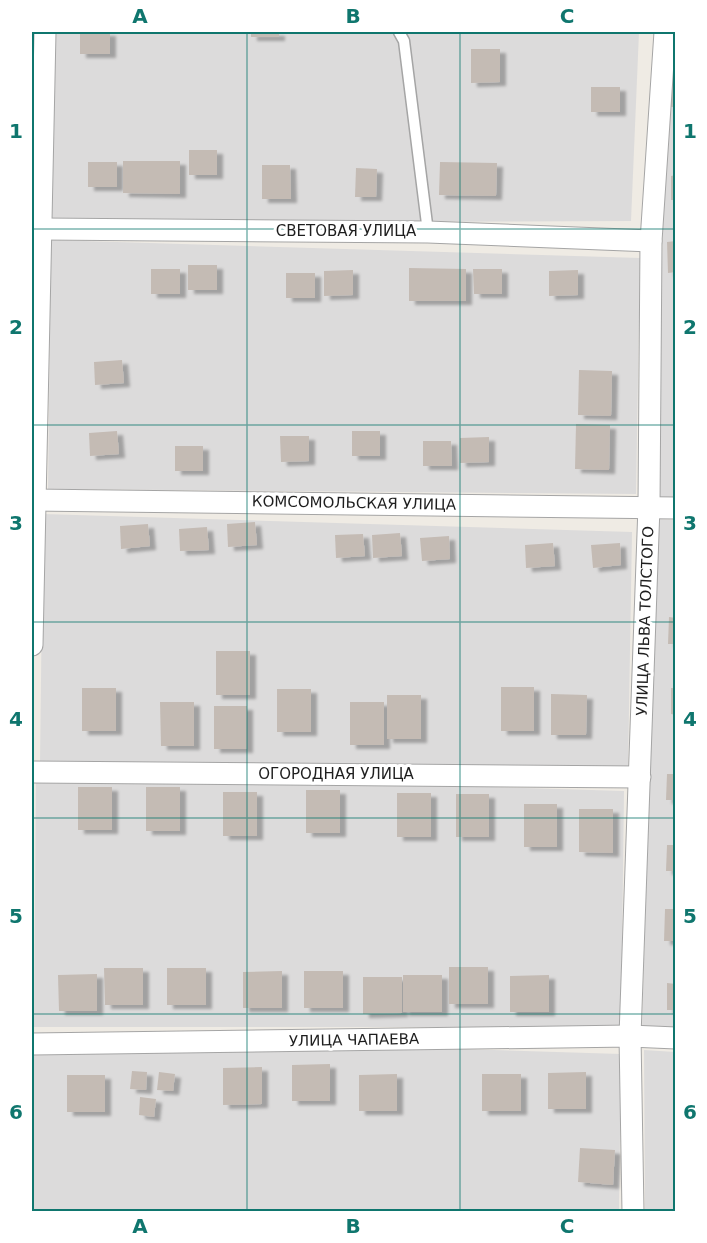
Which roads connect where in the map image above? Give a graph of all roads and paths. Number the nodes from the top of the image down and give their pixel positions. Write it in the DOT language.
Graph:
graph roads {
  1 [pos="45,32"];
  2 [pos="399,32"];
  3 [pos="665,32"];
  4 [pos="42,229"];
  5 [pos="428,232"];
  6 [pos="651,241"];
  7 [pos="33,500"];
  8 [pos="649,506"];
  9 [pos="675,508"];
  10 [pos="32,645"];
  11 [pos="32,772"];
  12 [pos="640,777"];
  13 [pos="630,1036"];
  14 [pos="675,1038"];
  15 [pos="32,1044"];
  16 [pos="633,1212"];
  1 -- 4 [label="street"];
  2 -- 5 [label="lane"];
  3 -- 6 [label="street, УЛИЦА ЛЬВА ТОЛСТОГО"];
  4 -- 5 [label="street, СВЕТОВАЯ УЛИЦА"];
  4 -- 7 [label="street"];
  5 -- 6 [label="street, СВЕТОВАЯ УЛИЦА"];
  6 -- 8 [label="street, УЛИЦА ЛЬВА ТОЛСТОГО"];
  7 -- 8 [label="street, КОМСОМОЛЬСКАЯ УЛИЦА"];
  7 -- 10 [label="street"];
  8 -- 9 [label="street, КОМСОМОЛЬСКАЯ УЛИЦА"];
  8 -- 12 [label="street, УЛИЦА ЛЬВА ТОЛСТОГО"];
  11 -- 12 [label="street, ОГОРОДНАЯ УЛИЦА"];
  12 -- 13 [label="street, УЛИЦА ЛЬВА ТОЛСТОГО"];
  13 -- 14 [label="street, УЛИЦА ЧАПАЕВА"];
  13 -- 15 [label="street, УЛИЦА ЧАПАЕВА"];
  13 -- 16 [label="street, УЛИЦА ЛЬВА ТОЛСТОГО"];
}
